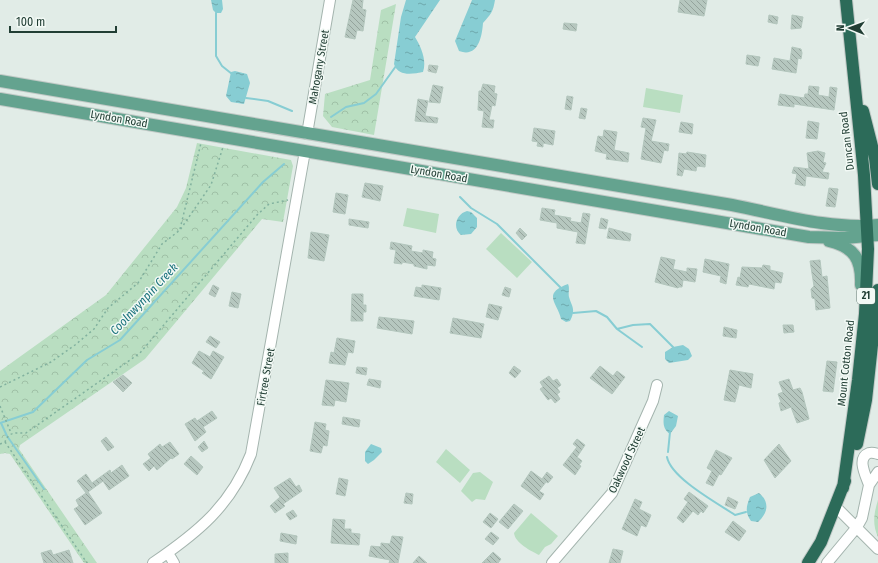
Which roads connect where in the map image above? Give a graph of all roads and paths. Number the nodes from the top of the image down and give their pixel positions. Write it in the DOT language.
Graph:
graph roads {
  1 [pos="330,0"];
  2 [pos="846,0"];
  3 [pos="852,53"];
  4 [pos="0,81"];
  5 [pos="0,99"];
  6 [pos="203,134"];
  7 [pos="307,134"];
  8 [pos="225,137"];
  9 [pos="304,151"];
  10 [pos="878,179"];
  11 [pos="878,184"];
  12 [pos="296,200"];
  13 [pos="732,205"];
  14 [pos="729,223"];
  15 [pos="180,230"];
  16 [pos="873,231"];
  17 [pos="809,237"];
  18 [pos="878,290"];
  19 [pos="878,331"];
  20 [pos="860,366"];
  21 [pos="657,385"];
  22 [pos="0,387"];
  23 [pos="866,400"];
  24 [pos="0,406"];
  25 [pos="11,433"];
  26 [pos="6,442"];
  27 [pos="0,444"];
  28 [pos="878,454"];
  29 [pos="878,472"];
  30 [pos="869,485"];
  31 [pos="843,488"];
  32 [pos="836,507"];
  33 [pos="857,527"];
  34 [pos="878,549"];
  35 [pos="168,553"];
  36 [pos="87,563"];
  37 [pos="152,563"];
  38 [pos="174,563"];
  39 [pos="552,563"];
  40 [pos="808,563"];
  41 [pos="827,563"];
  1 -- 7 [label="street, Mahogany Street"];
  2 -- 3 [label="highway, Duncan Road / 21"];
  3 -- 10 [label="highway, Duncan Road / 21"];
  3 -- 16 [label="highway, Duncan Road / 21"];
  4 -- 7 [label="main road, Lyndon Road"];
  5 -- 6 [label="main road, Lyndon Road"];
  6 -- 8 [label="main road, Lyndon Road"];
  6 -- 15 [label="path"];
  7 -- 9 [label="main road"];
  7 -- 13 [label="main road, Lyndon Road"];
  8 -- 9 [label="main road, Lyndon Road"];
  8 -- 15 [label="path"];
  9 -- 12 [label="street, Firtree Street"];
  9 -- 14 [label="main road, Lyndon Road"];
  10 -- 11 [label="highway, Duncan Road / 21"];
  12 -- 25 [label="path"];
  12 -- 35 [label="street, Firtree Street"];
  13 -- 14 [label="main road"];
  13 -- 16 [label="main road, Lyndon Road"];
  14 -- 17 [label="main road, Lyndon Road"];
  15 -- 22 [label="path"];
  16 -- 17 [label="main road, Lyndon Road"];
  16 -- 20 [label="highway, Mount Cotton Road / 21"];
  17 -- 20 [label="main road"];
  18 -- 23 [label="highway, 21"];
  19 -- 23 [label="main road, Mount Cotton Road"];
  20 -- 31 [label="highway, Mount Cotton Road / 21"];
  21 -- 39 [label="street, Oakwood Street"];
  23 -- 31 [label="highway, Mount Cotton Road / 21"];
  24 -- 25 [label="path"];
  25 -- 26 [label="path"];
  26 -- 27 [label="path"];
  26 -- 36 [label="path"];
  28 -- 30 [label="street"];
  29 -- 30 [label="street"];
  30 -- 33 [label="street"];
  31 -- 32 [label="highway, Mount Cotton Road / 21"];
  32 -- 33 [label="street"];
  32 -- 40 [label="highway, Mount Cotton Road / 21"];
  33 -- 34 [label="street"];
  33 -- 41 [label="street"];
  35 -- 37 [label="street, Firtree Street"];
  35 -- 38 [label="street"];
}
